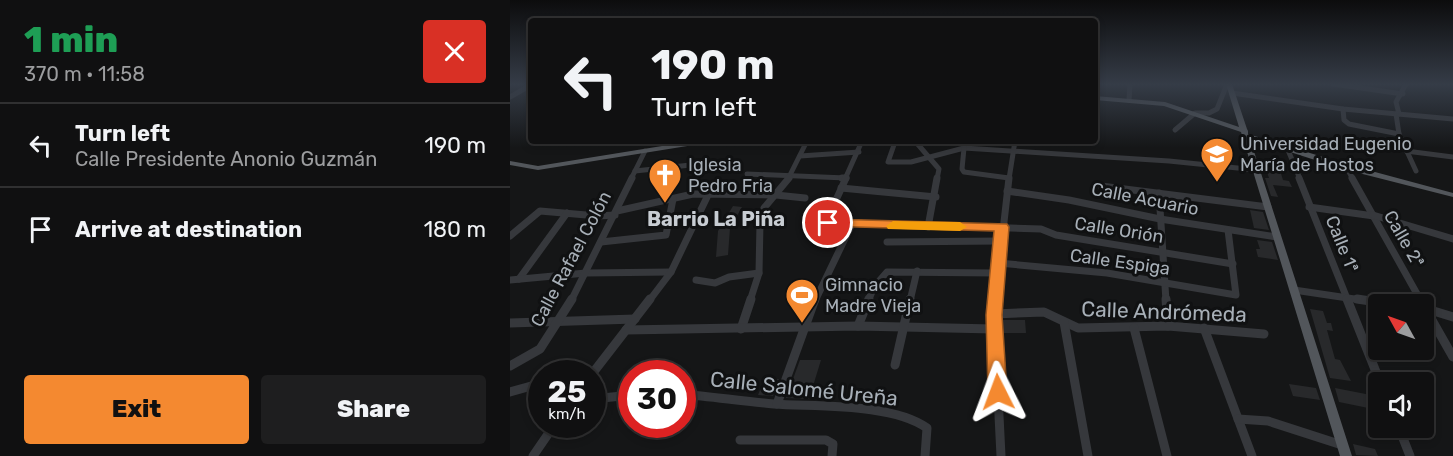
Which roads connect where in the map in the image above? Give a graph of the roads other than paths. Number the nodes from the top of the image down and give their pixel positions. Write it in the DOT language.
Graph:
graph roads {
  1 [pos="1169,105"];
  2 [pos="1219,105"];
  3 [pos="1236,105"];
  4 [pos="1324,105"];
  5 [pos="1396,105"];
  6 [pos="1343,109"];
  7 [pos="1195,114"];
  8 [pos="1397,114"];
  9 [pos="1453,119"];
  10 [pos="1175,130"];
  11 [pos="1246,134"];
  12 [pos="1399,134"];
  13 [pos="688,144"];
  14 [pos="806,144"];
  15 [pos="861,144"];
  16 [pos="894,144"];
  17 [pos="918,144"];
  18 [pos="1014,144"];
  19 [pos="964,148"];
  20 [pos="1288,150"];
  21 [pos="645,151"];
  22 [pos="1406,151"];
  23 [pos="859,152"];
  24 [pos="1013,152"];
  25 [pos="800,156"];
  26 [pos="930,156"];
  27 [pos="1453,157"];
  28 [pos="510,163"];
  29 [pos="709,163"];
  30 [pos="1346,167"];
  31 [pos="1257,170"];
  32 [pos="635,171"];
  33 [pos="1416,171"];
  34 [pos="747,174"];
  35 [pos="792,174"];
  36 [pos="846,178"];
  37 [pos="1009,178"];
  38 [pos="1101,186"];
  39 [pos="841,188"];
  40 [pos="1007,191"];
  41 [pos="709,193"];
  42 [pos="1159,193"];
  43 [pos="776,195"];
  44 [pos="1453,195"];
  45 [pos="936,197"];
  46 [pos="806,198"];
  47 [pos="673,199"];
  48 [pos="1268,207"];
  49 [pos="1309,207"];
  50 [pos="567,213"];
  51 [pos="616,213"];
  52 [pos="1373,215"];
  53 [pos="1160,219"];
  54 [pos="852,224"];
  55 [pos="928,227"];
  56 [pos="1002,227"];
  57 [pos="1228,230"];
  58 [pos="510,236"];
  59 [pos="1277,237"];
  60 [pos="1453,239"];
  61 [pos="1000,241"];
  62 [pos="601,242"];
  63 [pos="887,242"];
  64 [pos="1162,252"];
  65 [pos="998,263"];
  66 [pos="1233,264"];
  67 [pos="917,271"];
  68 [pos="672,272"];
  69 [pos="586,273"];
  70 [pos="759,273"];
  71 [pos="996,273"];
  72 [pos="514,279"];
  73 [pos="696,280"];
  74 [pos="1164,283"];
  75 [pos="1294,290"];
  76 [pos="1417,294"];
  77 [pos="1346,298"];
  78 [pos="1368,301"];
  79 [pos="1434,312"];
  80 [pos="994,315"];
  81 [pos="1453,317"];
  82 [pos="635,319"];
  83 [pos="560,321"];
  84 [pos="1064,322"];
  85 [pos="510,323"];
  86 [pos="1434,324"];
  87 [pos="858,326"];
  88 [pos="1168,326"];
  89 [pos="805,327"];
  90 [pos="902,328"];
  91 [pos="1134,328"];
  92 [pos="1204,328"];
  93 [pos="741,329"];
  94 [pos="994,329"];
  95 [pos="626,330"];
  96 [pos="1263,334"];
  97 [pos="1453,357"];
  98 [pos="603,360"];
  99 [pos="896,365"];
  100 [pos="510,366"];
  101 [pos="1376,372"];
  102 [pos="528,386"];
  103 [pos="510,392"];
  104 [pos="696,395"];
  105 [pos="777,404"];
  106 [pos="1238,419"];
  107 [pos="546,438"];
  108 [pos="1403,438"];
  109 [pos="740,440"];
  110 [pos="1342,445"];
  111 [pos="534,456"];
  112 [pos="832,456"];
  113 [pos="925,456"];
  114 [pos="1000,456"];
  115 [pos="1088,456"];
  116 [pos="1167,456"];
  117 [pos="1252,456"];
  118 [pos="1346,456"];
  119 [pos="1410,456"];
  1 -- 7 [label="main road"];
  2 -- 7 [label="street"];
  3 -- 11 [label="main road"];
  4 -- 6 [label="street"];
  5 -- 8 [label="street"];
  6 -- 8 [label="street"];
  6 -- 12 [label="street"];
  7 -- 10 [label="street"];
  7 -- 11 [label="main road"];
  8 -- 9 [label="street"];
  8 -- 12 [label="street"];
  11 -- 20 [label="main road"];
  11 -- 31 [label="main road"];
  12 -- 22 [label="street"];
  13 -- 21 [label="main road"];
  14 -- 25 [label="street"];
  15 -- 23 [label="street"];
  16 -- 26 [label="street"];
  17 -- 26 [label="street"];
  18 -- 24 [label="street"];
  19 -- 24 [label="street"];
  19 -- 26 [label="street"];
  19 -- 37 [label="street"];
  20 -- 30 [label="main road"];
  20 -- 49 [label="street, Calle 1ª"];
  21 -- 28 [label="main road"];
  21 -- 32 [label="street, Calle Rafael Colón"];
  22 -- 27 [label="street"];
  22 -- 33 [label="street"];
  23 -- 25 [label="street"];
  23 -- 36 [label="street"];
  24 -- 31 [label="street"];
  24 -- 37 [label="street"];
  25 -- 35 [label="street"];
  26 -- 45 [label="street"];
  29 -- 32 [label="street"];
  30 -- 44 [label="main road"];
  30 -- 52 [label="street, Calle 2ª"];
  31 -- 48 [label="main road"];
  32 -- 51 [label="street, Calle Rafael Colón"];
  34 -- 35 [label="street"];
  35 -- 36 [label="street"];
  35 -- 43 [label="street"];
  36 -- 39 [label="street"];
  37 -- 40 [label="street"];
  38 -- 42 [label="street"];
  39 -- 45 [label="street"];
  39 -- 54 [label="street, Calle Orión"];
  40 -- 53 [label="street, Calle Acuario"];
  40 -- 56 [label="street"];
  41 -- 43 [label="street"];
  41 -- 47 [label="street"];
  41 -- 68 [label="street"];
  42 -- 48 [label="street"];
  42 -- 53 [label="street"];
  43 -- 46 [label="street"];
  43 -- 70 [label="street"];
  45 -- 55 [label="street"];
  47 -- 51 [label="street"];
  47 -- 62 [label="street"];
  48 -- 59 [label="main road"];
  49 -- 52 [label="street"];
  49 -- 77 [label="street, Calle 1ª"];
  50 -- 51 [label="street"];
  50 -- 58 [label="street"];
  50 -- 72 [label="street"];
  51 -- 62 [label="street, Calle Rafael Colón"];
  52 -- 60 [label="street"];
  52 -- 76 [label="street, Calle 2ª"];
  53 -- 57 [label="street, Calle Acuario"];
  53 -- 64 [label="street"];
  54 -- 55 [label="street, Calle Orión"];
  54 -- 89 [label="street"];
  55 -- 56 [label="street, Calle Orión"];
  56 -- 61 [label="street"];
  56 -- 64 [label="street, Calle Orión"];
  57 -- 59 [label="street, Calle Acuario"];
  57 -- 66 [label="street"];
  59 -- 75 [label="main road"];
  61 -- 63 [label="street"];
  61 -- 65 [label="street"];
  62 -- 69 [label="street, Calle Rafael Colón"];
  64 -- 66 [label="street, Calle Orión"];
  64 -- 74 [label="street"];
  65 -- 71 [label="street"];
  65 -- 74 [label="street, Calle Espiga"];
  66 -- 74 [label="street, Calle Espiga"];
  67 -- 71 [label="street"];
  67 -- 87 [label="street"];
  67 -- 90 [label="street"];
  68 -- 69 [label="street"];
  68 -- 82 [label="street"];
  69 -- 72 [label="street"];
  69 -- 83 [label="street, Calle Rafael Colón"];
  70 -- 73 [label="street"];
  70 -- 93 [label="street"];
  71 -- 80 [label="street"];
  74 -- 88 [label="street"];
  75 -- 77 [label="street"];
  75 -- 110 [label="main road"];
  77 -- 78 [label="street"];
  77 -- 101 [label="street, Calle 1ª"];
  79 -- 81 [label="street"];
  80 -- 84 [label="street, Calle Andrómeda"];
  80 -- 94 [label="street"];
  82 -- 83 [label="street"];
  82 -- 95 [label="street"];
  83 -- 85 [label="street"];
  83 -- 100 [label="street, Calle Rafael Colón"];
  84 -- 91 [label="street, Calle Andrómeda"];
  84 -- 115 [label="street"];
  86 -- 97 [label="street, Calle 2ª"];
  87 -- 89 [label="street"];
  87 -- 90 [label="street"];
  88 -- 91 [label="street, Calle Andrómeda"];
  88 -- 92 [label="street, Calle Andrómeda"];
  89 -- 93 [label="street"];
  89 -- 105 [label="street"];
  90 -- 94 [label="street"];
  90 -- 99 [label="street"];
  91 -- 116 [label="street"];
  92 -- 96 [label="street, Calle Andrómeda"];
  92 -- 106 [label="street"];
  93 -- 95 [label="street"];
  94 -- 114 [label="street"];
  95 -- 98 [label="street"];
  102 -- 103 [label="street"];
  104 -- 105 [label="street, Calle Salomé Ureña"];
  105 -- 113 [label="street, Calle Salomé Ureña"];
  106 -- 110 [label="street"];
  106 -- 117 [label="street"];
  107 -- 111 [label="street"];
  108 -- 119 [label="street"];
  109 -- 112 [label="street"];
  110 -- 118 [label="main road"];
}
